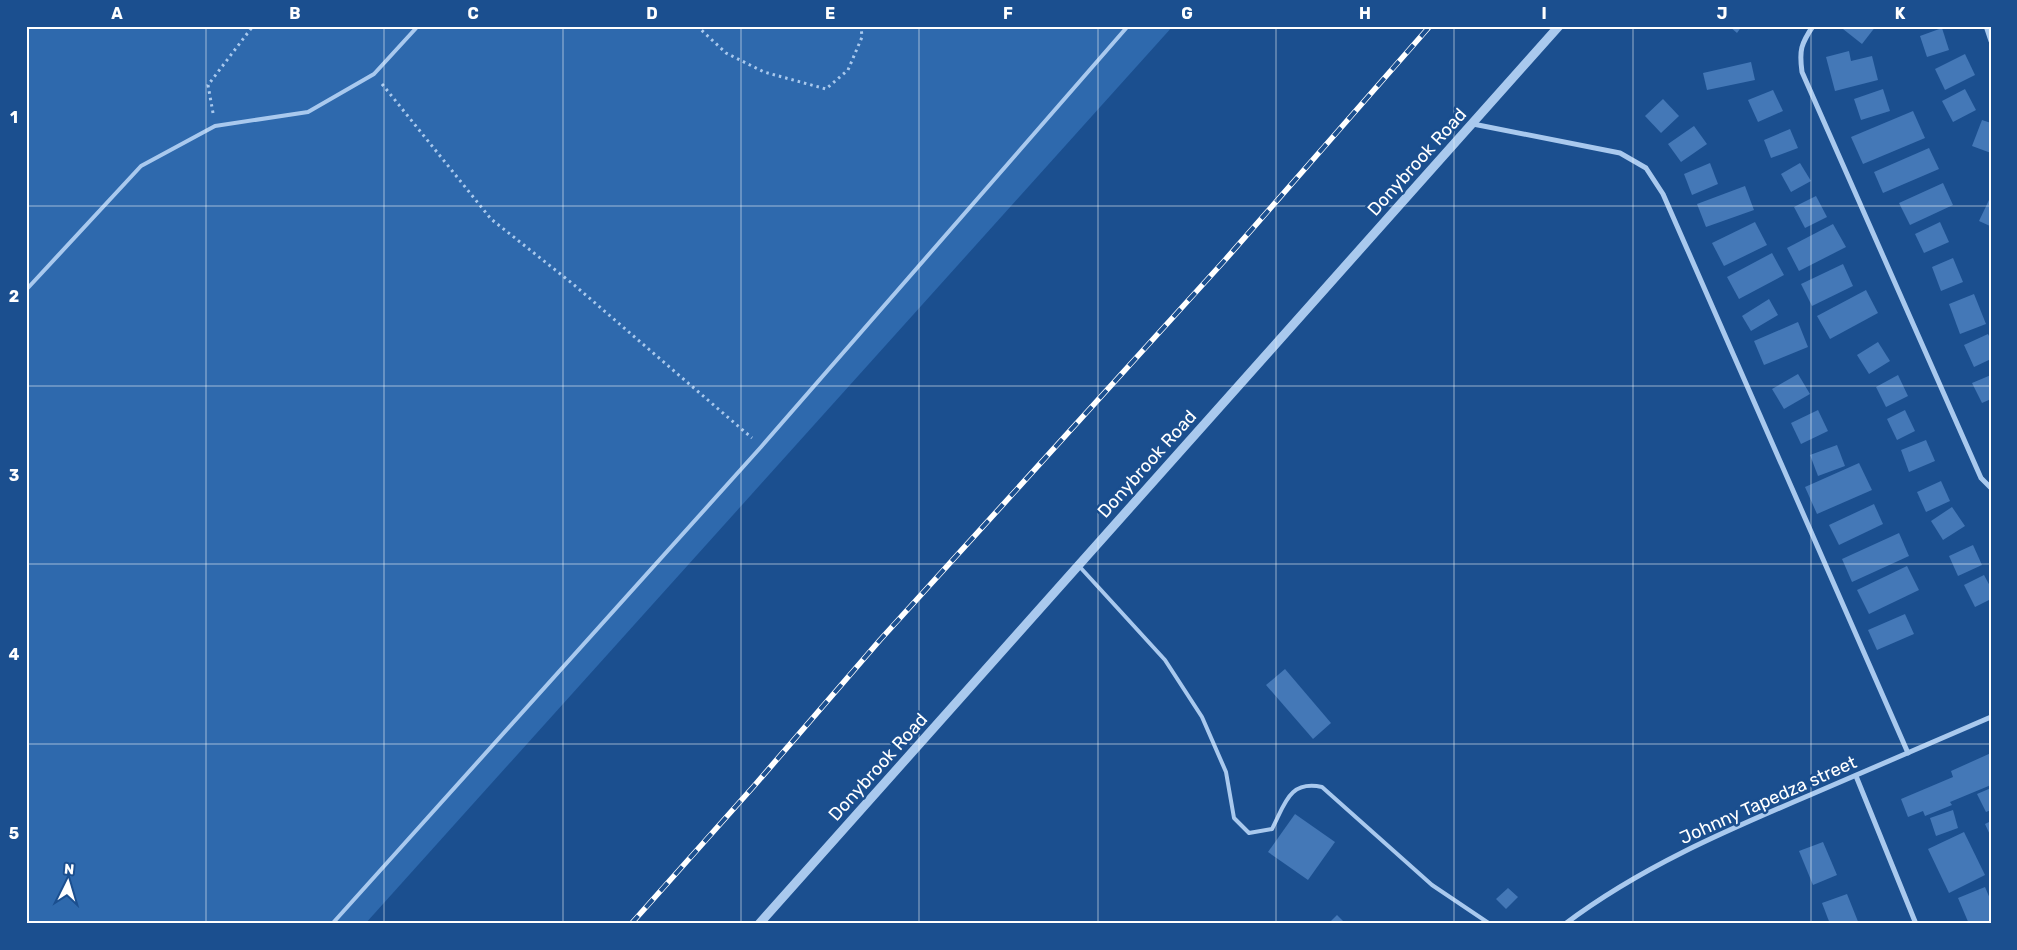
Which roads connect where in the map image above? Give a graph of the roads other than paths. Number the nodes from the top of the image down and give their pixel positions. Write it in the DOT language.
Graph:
graph roads {
  1 [pos="418,26"];
  2 [pos="1128,26"];
  3 [pos="1559,26"];
  4 [pos="1813,26"];
  5 [pos="1986,26"];
  6 [pos="1991,40"];
  7 [pos="1473,124"];
  8 [pos="26,290"];
  9 [pos="1991,488"];
  10 [pos="1079,566"];
  11 [pos="1991,716"];
  12 [pos="1908,753"];
  13 [pos="1856,776"];
  14 [pos="332,924"];
  15 [pos="759,924"];
  16 [pos="1490,924"];
  17 [pos="1565,924"];
  18 [pos="1916,924"];
  1 -- 8 [label="lane"];
  2 -- 14 [label="lane"];
  3 -- 7 [label="street, Donybrook Road"];
  4 -- 9 [label="street"];
  5 -- 6 [label="street"];
  7 -- 10 [label="street, Donybrook Road"];
  7 -- 12 [label="street"];
  10 -- 15 [label="street, Donybrook Road"];
  10 -- 16 [label="lane"];
  11 -- 12 [label="street, Johnny Tapedza street"];
  12 -- 13 [label="street, Johnny Tapedza street"];
  13 -- 17 [label="street, Johnny Tapedza street"];
  13 -- 18 [label="street"];
}
